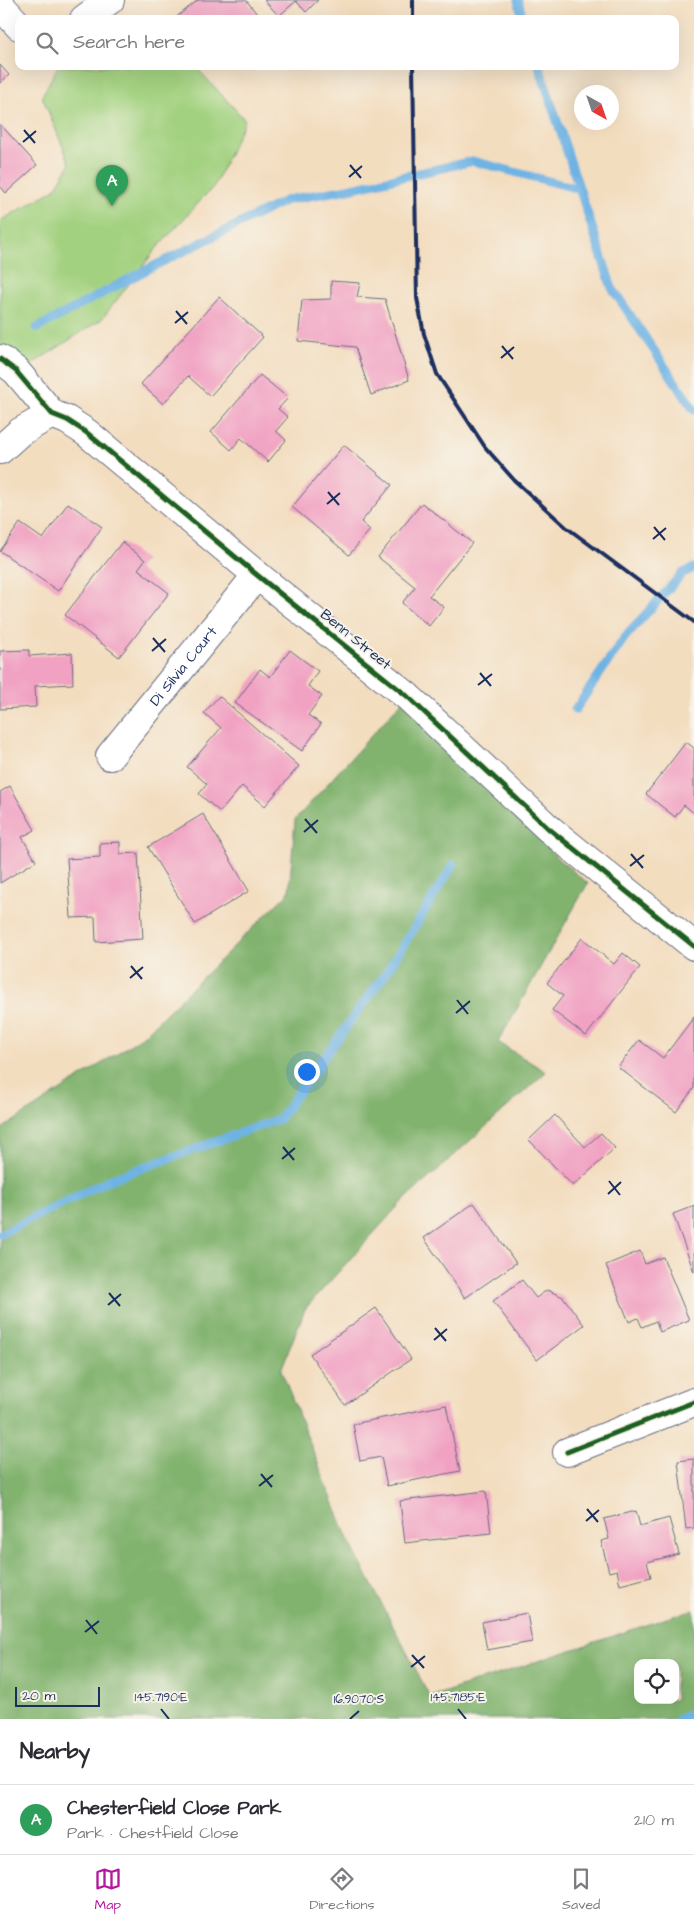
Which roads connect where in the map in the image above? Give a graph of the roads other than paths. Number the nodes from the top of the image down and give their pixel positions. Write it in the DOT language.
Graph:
graph roads {
  1 [pos="110,0"];
  2 [pos="0,5"];
  3 [pos="89,15"];
  4 [pos="15,22"];
  5 [pos="0,359"];
  6 [pos="52,414"];
  7 [pos="0,450"];
  8 [pos="257,575"];
  9 [pos="110,756"];
  10 [pos="694,946"];
  11 [pos="694,1402"];
  12 [pos="568,1452"];
  1 -- 3 [label="street"];
  2 -- 4 [label="street"];
  5 -- 6 [label="street, Benn Street"];
  6 -- 7 [label="street"];
  6 -- 8 [label="street, Benn Street"];
  8 -- 9 [label="street, Di Silvia Court"];
  8 -- 10 [label="street, Benn Street"];
  11 -- 12 [label="street"];
}
